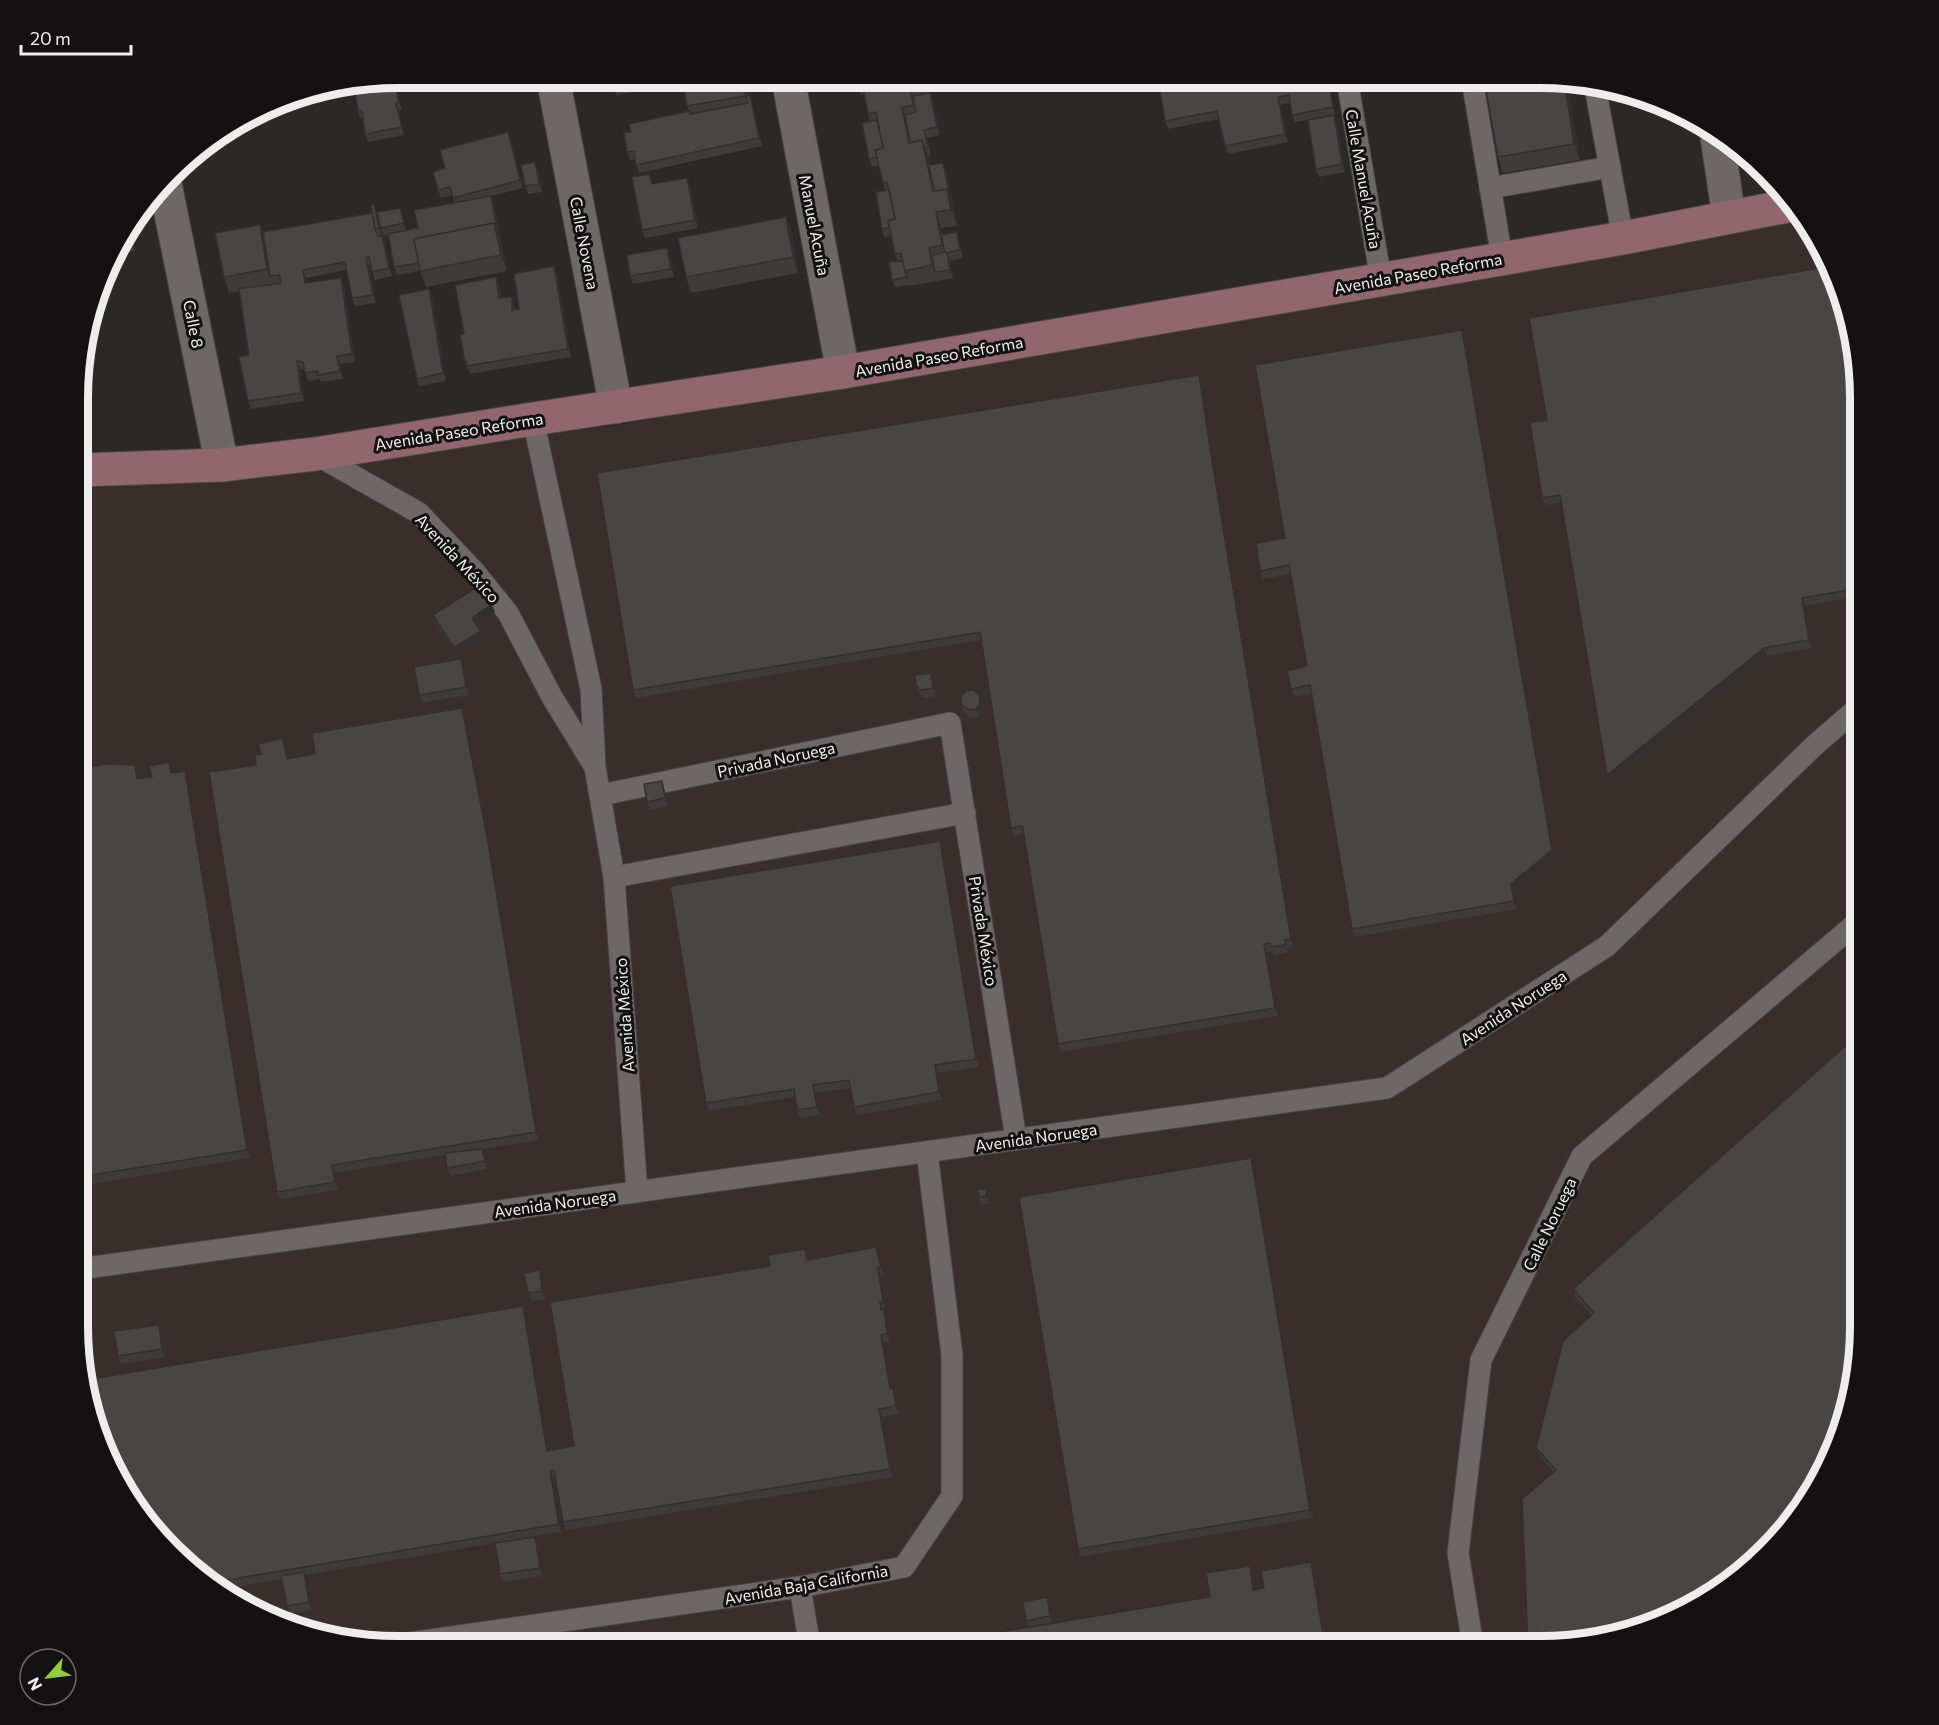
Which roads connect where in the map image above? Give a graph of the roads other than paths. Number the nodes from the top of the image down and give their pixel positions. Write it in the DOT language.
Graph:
graph roads {
  1 [pos="555,88"];
  2 [pos="790,88"];
  3 [pos="1349,88"];
  4 [pos="1474,88"];
  5 [pos="1595,93"];
  6 [pos="1718,145"];
  7 [pos="1610,167"];
  8 [pos="1490,188"];
  9 [pos="167,192"];
  10 [pos="1784,207"];
  11 [pos="1729,217"];
  12 [pos="1623,238"];
  13 [pos="1502,258"];
  14 [pos="1381,280"];
  15 [pos="843,372"];
  16 [pos="616,407"];
  17 [pos="533,419"];
  18 [pos="315,454"];
  19 [pos="222,465"];
  20 [pos="88,470"];
  21 [pos="1850,715"];
  22 [pos="950,723"];
  23 [pos="595,767"];
  24 [pos="601,795"];
  25 [pos="965,813"];
  26 [pos="614,877"];
  27 [pos="1850,928"];
  28 [pos="1016,1139"];
  29 [pos="927,1152"];
  30 [pos="637,1192"];
  31 [pos="88,1268"];
  32 [pos="800,1587"];
  33 [pos="458,1636"];
  34 [pos="808,1636"];
  35 [pos="1471,1636"];
  1 -- 16 [label="street, Calle Novena"];
  2 -- 15 [label="street, Manuel Acuña"];
  3 -- 14 [label="lane, Calle Manuel Acuña"];
  4 -- 8 [label="lane"];
  5 -- 7 [label="lane"];
  6 -- 11 [label="street"];
  7 -- 8 [label="lane"];
  7 -- 12 [label="lane"];
  8 -- 13 [label="lane"];
  9 -- 19 [label="street, Calle 8"];
  10 -- 11 [label="main road, Avenida Paseo Reforma"];
  11 -- 12 [label="main road, Avenida Paseo Reforma"];
  12 -- 13 [label="main road, Avenida Paseo Reforma"];
  13 -- 14 [label="main road, Avenida Paseo Reforma"];
  14 -- 15 [label="main road, Avenida Paseo Reforma"];
  15 -- 16 [label="main road, Avenida Paseo Reforma"];
  16 -- 17 [label="main road, Avenida Paseo Reforma"];
  17 -- 18 [label="main road, Avenida Paseo Reforma"];
  17 -- 23 [label="lane, Avenida México"];
  18 -- 19 [label="main road, Avenida Paseo Reforma"];
  18 -- 23 [label="lane, Avenida México"];
  19 -- 20 [label="main road, Avenida Paseo Reforma"];
  21 -- 28 [label="lane, Avenida Noruega"];
  22 -- 24 [label="lane, Privada Noruega"];
  22 -- 25 [label="lane, Privada México"];
  23 -- 24 [label="lane, Avenida México"];
  24 -- 26 [label="lane, Avenida México"];
  25 -- 26 [label="lane"];
  25 -- 28 [label="lane, Privada México"];
  26 -- 30 [label="lane, Avenida México"];
  27 -- 35 [label="lane, Calle Noruega"];
  28 -- 29 [label="lane, Avenida Noruega"];
  29 -- 30 [label="lane, Avenida Noruega"];
  29 -- 32 [label="lane, Avenida Baja California"];
  30 -- 31 [label="lane, Avenida Noruega"];
  32 -- 33 [label="lane, Avenida Baja California"];
  32 -- 34 [label="lane"];
}
